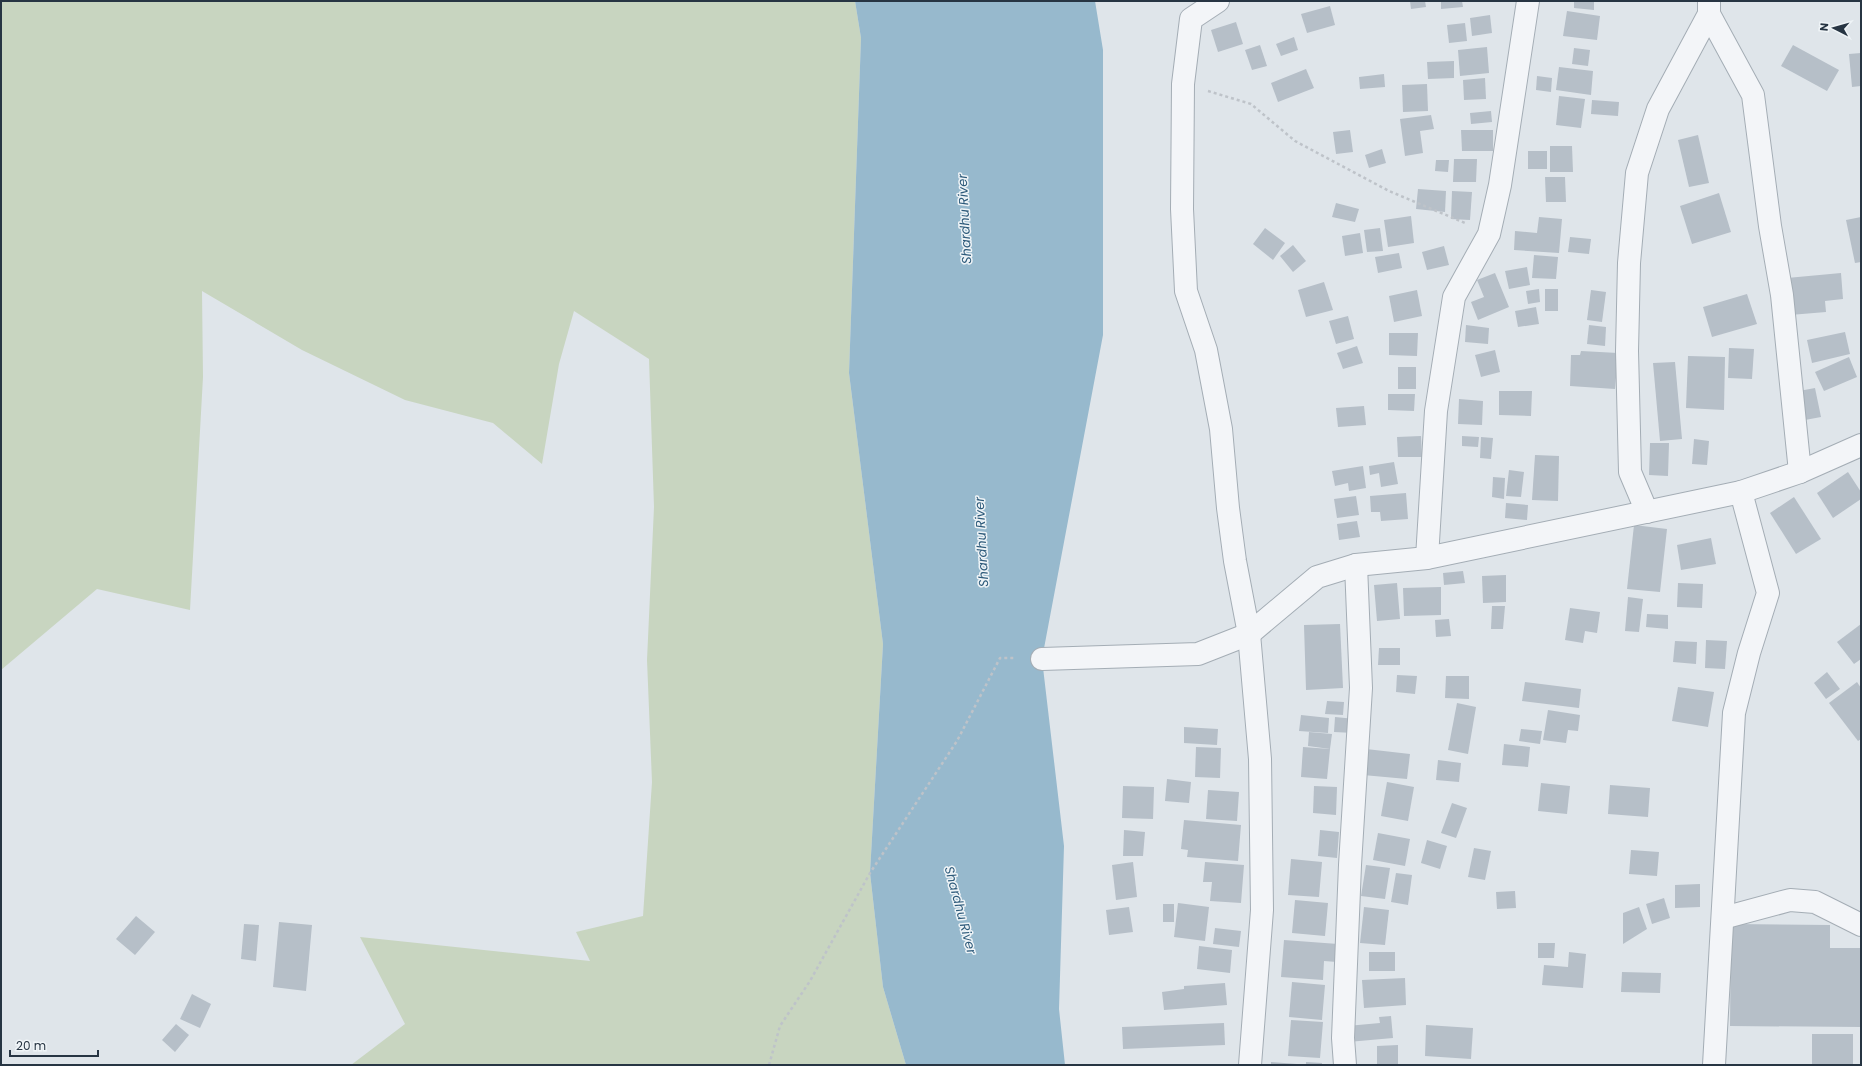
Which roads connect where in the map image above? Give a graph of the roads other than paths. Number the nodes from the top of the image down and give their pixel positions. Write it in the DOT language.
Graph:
graph roads {
  1 [pos="1218,1"];
  2 [pos="1528,1"];
  3 [pos="1709,7"];
  4 [pos="1861,445"];
  5 [pos="1800,472"];
  6 [pos="1741,492"];
  7 [pos="1647,512"];
  8 [pos="1427,558"];
  9 [pos="1356,565"];
  10 [pos="1249,634"];
  11 [pos="1042,658"];
  12 [pos="1724,918"];
  13 [pos="1861,925"];
  14 [pos="1250,1065"];
  15 [pos="1345,1065"];
  16 [pos="1714,1065"];
  1 -- 10 [label="street"];
  2 -- 8 [label="street"];
  3 -- 5 [label="street"];
  3 -- 7 [label="street"];
  4 -- 5 [label="street"];
  5 -- 6 [label="street"];
  6 -- 7 [label="street"];
  6 -- 12 [label="street"];
  7 -- 8 [label="street"];
  8 -- 9 [label="street"];
  9 -- 10 [label="street"];
  9 -- 15 [label="street"];
  10 -- 11 [label="street"];
  10 -- 14 [label="street"];
  12 -- 13 [label="street"];
  12 -- 16 [label="street"];
}
